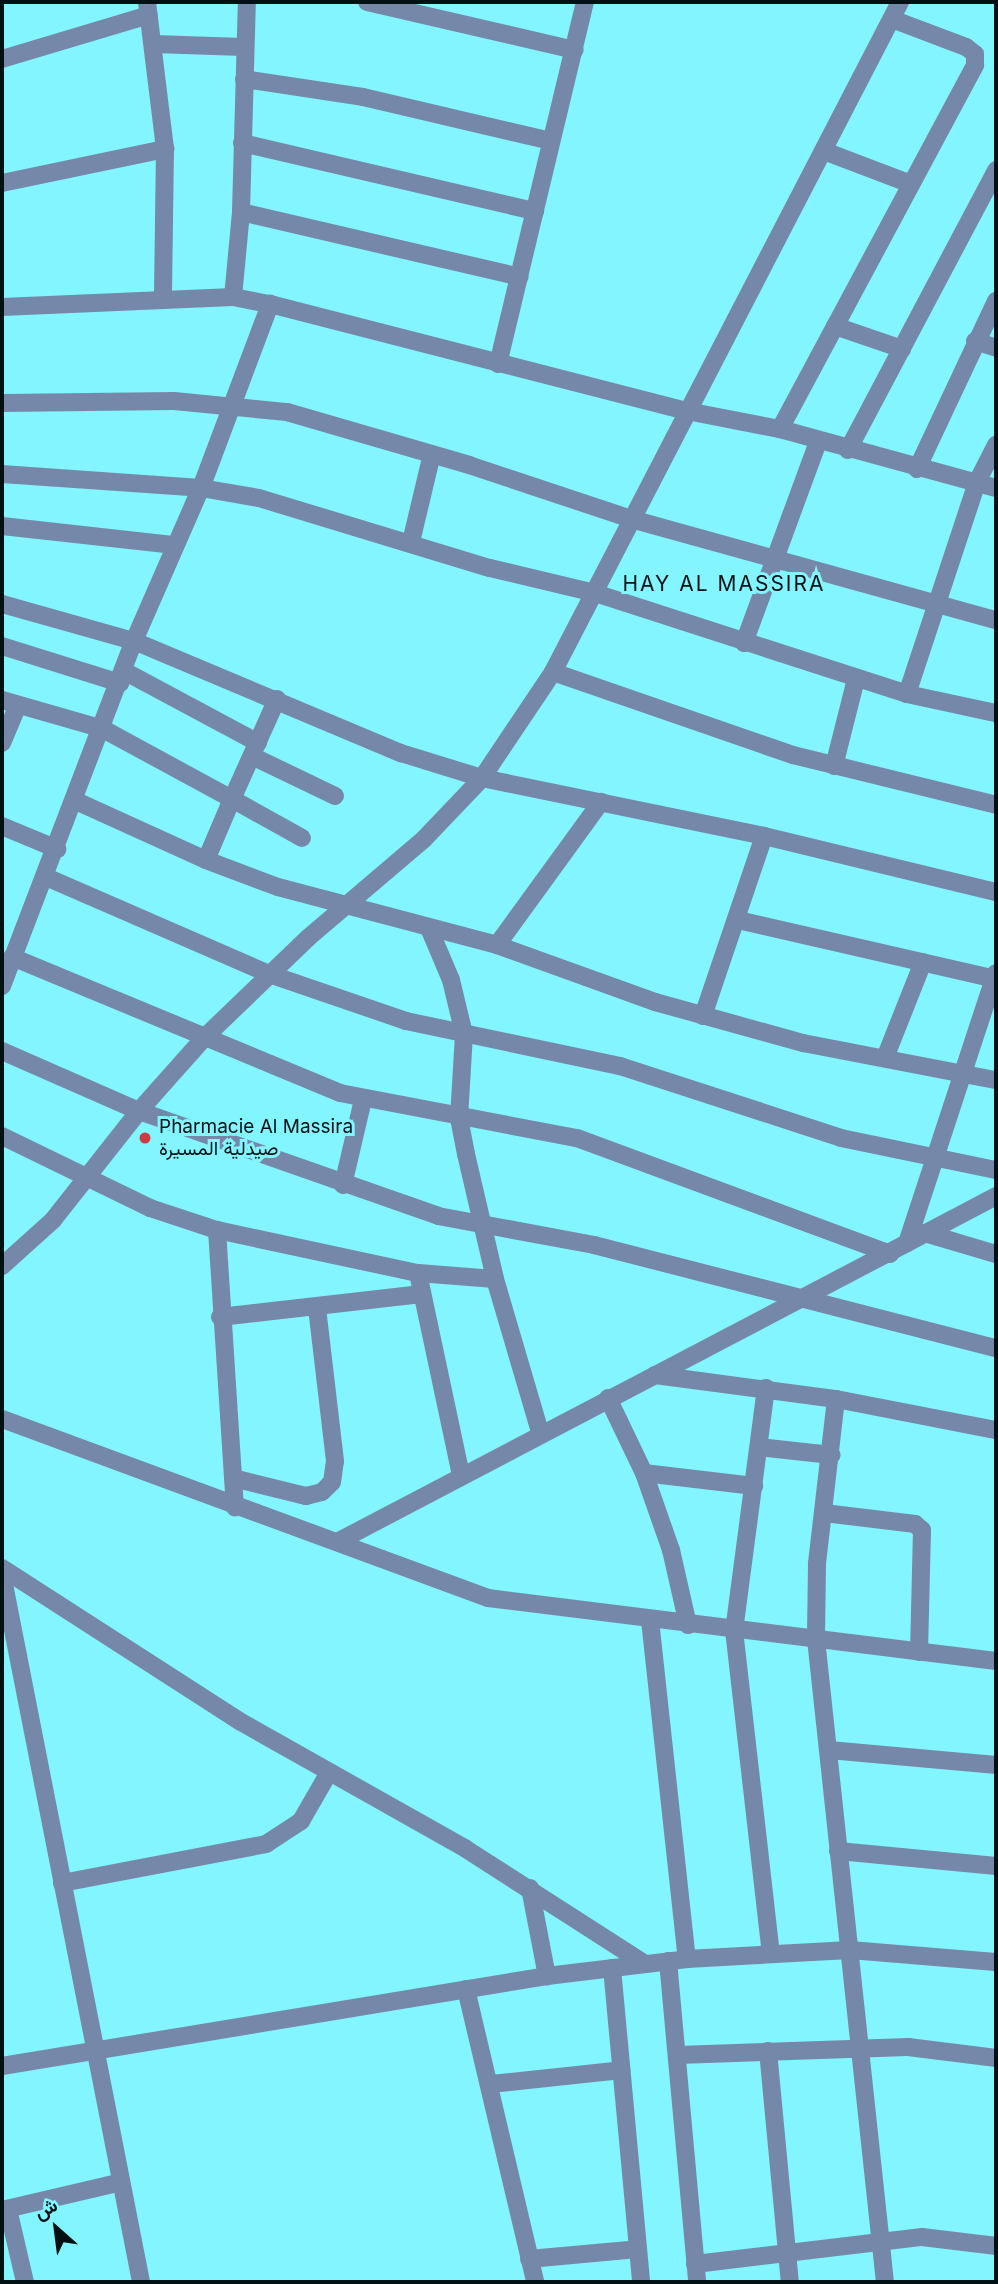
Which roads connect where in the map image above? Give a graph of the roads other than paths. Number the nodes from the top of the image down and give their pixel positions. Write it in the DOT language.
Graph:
graph roads {
  1 [pos="247,2"];
  2 [pos="367,2"];
  3 [pos="585,2"];
  4 [pos="900,2"];
  5 [pos="148,8"];
  6 [pos="892,19"];
  7 [pos="154,44"];
  8 [pos="243,47"];
  9 [pos="575,50"];
  10 [pos="2,59"];
  11 [pos="244,79"];
  12 [pos="550,141"];
  13 [pos="242,143"];
  14 [pos="165,149"];
  15 [pos="824,150"];
  16 [pos="996,170"];
  17 [pos="2,183"];
  18 [pos="911,184"];
  19 [pos="241,212"];
  20 [pos="535,212"];
  21 [pos="520,277"];
  22 [pos="233,297"];
  23 [pos="163,298"];
  24 [pos="996,301"];
  25 [pos="270,304"];
  26 [pos="2,307"];
  27 [pos="835,326"];
  28 [pos="975,341"];
  29 [pos="996,348"];
  30 [pos="902,349"];
  31 [pos="498,364"];
  32 [pos="2,403"];
  33 [pos="233,405"];
  34 [pos="687,411"];
  35 [pos="780,429"];
  36 [pos="818,442"];
  37 [pos="996,445"];
  38 [pos="848,450"];
  39 [pos="432,454"];
  40 [pos="917,469"];
  41 [pos="2,474"];
  42 [pos="977,482"];
  43 [pos="201,488"];
  44 [pos="996,488"];
  45 [pos="631,519"];
  46 [pos="2,526"];
  47 [pos="411,542"];
  48 [pos="175,545"];
  49 [pos="778,558"];
  50 [pos="595,593"];
  51 [pos="934,603"];
  52 [pos="2,604"];
  53 [pos="996,620"];
  54 [pos="134,641"];
  55 [pos="744,643"];
  56 [pos="2,646"];
  57 [pos="553,671"];
  58 [pos="122,677"];
  59 [pos="856,679"];
  60 [pos="907,694"];
  61 [pos="276,699"];
  62 [pos="10,702"];
  63 [pos="996,713"];
  64 [pos="103,729"];
  65 [pos="2,743"];
  66 [pos="255,750"];
  67 [pos="834,766"];
  68 [pos="482,778"];
  69 [pos="335,796"];
  70 [pos="232,799"];
  71 [pos="76,801"];
  72 [pos="601,802"];
  73 [pos="996,804"];
  74 [pos="2,826"];
  75 [pos="764,836"];
  76 [pos="302,838"];
  77 [pos="58,849"];
  78 [pos="205,860"];
  79 [pos="46,877"];
  80 [pos="996,892"];
  81 [pos="345,906"];
  82 [pos="738,920"];
  83 [pos="429,928"];
  84 [pos="497,945"];
  85 [pos="12,957"];
  86 [pos="923,962"];
  87 [pos="269,974"];
  88 [pos="996,977"];
  89 [pos="2,986"];
  90 [pos="703,1016"];
  91 [pos="464,1034"];
  92 [pos="205,1037"];
  93 [pos="2,1051"];
  94 [pos="885,1058"];
  95 [pos="961,1072"];
  96 [pos="996,1080"];
  97 [pos="363,1100"];
  98 [pos="139,1111"];
  99 [pos="459,1118"];
  100 [pos="2,1136"];
  101 [pos="932,1158"];
  102 [pos="996,1171"];
  103 [pos="85,1179"];
  104 [pos="343,1185"];
  105 [pos="996,1196"];
  106 [pos="483,1225"];
  107 [pos="217,1230"];
  108 [pos="925,1233"];
  109 [pos="906,1243"];
  110 [pos="890,1254"];
  111 [pos="996,1254"];
  112 [pos="2,1266"];
  113 [pos="418,1273"];
  114 [pos="495,1279"];
  115 [pos="422,1294"];
  116 [pos="803,1299"];
  117 [pos="317,1308"];
  118 [pos="220,1317"];
  119 [pos="996,1348"];
  120 [pos="655,1375"];
  121 [pos="766,1388"];
  122 [pos="608,1398"];
  123 [pos="836,1399"];
  124 [pos="2,1419"];
  125 [pos="996,1430"];
  126 [pos="540,1432"];
  127 [pos="759,1447"];
  128 [pos="832,1455"];
  129 [pos="645,1473"];
  130 [pos="461,1476"];
  131 [pos="233,1478"];
  132 [pos="754,1486"];
  133 [pos="235,1507"];
  134 [pos="824,1513"];
  135 [pos="339,1541"];
  136 [pos="2,1568"];
  137 [pos="2,1574"];
  138 [pos="650,1620"];
  139 [pos="688,1625"];
  140 [pos="734,1630"];
  141 [pos="816,1639"];
  142 [pos="919,1652"];
  143 [pos="996,1661"];
  144 [pos="829,1750"];
  145 [pos="996,1765"];
  146 [pos="328,1774"];
  147 [pos="838,1851"];
  148 [pos="996,1866"];
  149 [pos="62,1883"];
  150 [pos="530,1888"];
  151 [pos="850,1950"];
  152 [pos="771,1954"];
  153 [pos="687,1958"];
  154 [pos="668,1961"];
  155 [pos="996,1962"];
  156 [pos="645,1964"];
  157 [pos="612,1968"];
  158 [pos="547,1976"];
  159 [pos="466,1989"];
  160 [pos="859,2046"];
  161 [pos="768,2050"];
  162 [pos="93,2052"];
  163 [pos="678,2055"];
  164 [pos="996,2058"];
  165 [pos="2,2066"];
  166 [pos="621,2070"];
  167 [pos="491,2084"];
  168 [pos="121,2182"];
  169 [pos="5,2209"];
  170 [pos="880,2244"];
  171 [pos="996,2246"];
  172 [pos="638,2249"];
  173 [pos="787,2255"];
  174 [pos="529,2259"];
  175 [pos="696,2273"];
  176 [pos="25,2282"];
  177 [pos="141,2282"];
  178 [pos="535,2282"];
  179 [pos="642,2282"];
  180 [pos="790,2282"];
  181 [pos="885,2282"];
  1 -- 8 [label="street"];
  2 -- 9 [label="street"];
  3 -- 9 [label="street"];
  4 -- 6 [label="street"];
  5 -- 7 [label="street"];
  5 -- 10 [label="street"];
  6 -- 15 [label="street"];
  6 -- 18 [label="street"];
  7 -- 8 [label="street"];
  7 -- 14 [label="street"];
  8 -- 11 [label="street"];
  9 -- 12 [label="street"];
  11 -- 12 [label="street"];
  11 -- 13 [label="street"];
  12 -- 20 [label="street"];
  13 -- 19 [label="street"];
  13 -- 20 [label="street"];
  14 -- 17 [label="street"];
  14 -- 23 [label="street"];
  15 -- 18 [label="street"];
  15 -- 34 [label="street"];
  16 -- 30 [label="street"];
  18 -- 27 [label="street"];
  19 -- 21 [label="street"];
  19 -- 22 [label="street"];
  20 -- 21 [label="street"];
  21 -- 31 [label="street"];
  22 -- 23 [label="street"];
  22 -- 25 [label="street"];
  23 -- 26 [label="street"];
  24 -- 28 [label="street"];
  25 -- 31 [label="street"];
  25 -- 33 [label="street"];
  27 -- 30 [label="street"];
  27 -- 35 [label="street"];
  28 -- 29 [label="street"];
  28 -- 40 [label="street"];
  30 -- 38 [label="street"];
  31 -- 34 [label="street"];
  32 -- 33 [label="street"];
  33 -- 39 [label="street"];
  33 -- 43 [label="street"];
  34 -- 35 [label="street"];
  34 -- 45 [label="street"];
  35 -- 36 [label="street"];
  36 -- 38 [label="street"];
  36 -- 49 [label="street"];
  37 -- 42 [label="street"];
  38 -- 40 [label="street"];
  39 -- 45 [label="street"];
  39 -- 47 [label="street"];
  40 -- 42 [label="street"];
  41 -- 43 [label="street"];
  42 -- 44 [label="street"];
  42 -- 51 [label="street"];
  43 -- 47 [label="street"];
  43 -- 48 [label="street"];
  45 -- 49 [label="street"];
  45 -- 50 [label="street"];
  46 -- 48 [label="street"];
  47 -- 50 [label="street"];
  48 -- 54 [label="street"];
  49 -- 51 [label="street"];
  49 -- 55 [label="street"];
  50 -- 55 [label="street"];
  50 -- 57 [label="street"];
  51 -- 53 [label="street"];
  51 -- 60 [label="street"];
  52 -- 54 [label="street"];
  54 -- 58 [label="street"];
  54 -- 61 [label="street"];
  55 -- 59 [label="street"];
  56 -- 58 [label="street"];
  57 -- 67 [label="street"];
  57 -- 68 [label="street"];
  58 -- 64 [label="street"];
  58 -- 66 [label="street"];
  59 -- 60 [label="street"];
  59 -- 67 [label="street"];
  60 -- 63 [label="street"];
  61 -- 66 [label="street"];
  61 -- 68 [label="street"];
  62 -- 64 [label="street"];
  62 -- 65 [label="street"];
  64 -- 70 [label="street"];
  64 -- 71 [label="street"];
  66 -- 69 [label="street"];
  66 -- 70 [label="street"];
  67 -- 73 [label="street"];
  68 -- 72 [label="street"];
  68 -- 81 [label="street"];
  70 -- 76 [label="street"];
  70 -- 78 [label="street"];
  71 -- 77 [label="street"];
  71 -- 78 [label="street"];
  72 -- 75 [label="street"];
  72 -- 84 [label="street"];
  74 -- 77 [label="street"];
  75 -- 80 [label="street"];
  75 -- 82 [label="street"];
  77 -- 79 [label="street"];
  78 -- 81 [label="street"];
  79 -- 85 [label="street"];
  79 -- 87 [label="street"];
  81 -- 83 [label="street"];
  81 -- 87 [label="street"];
  82 -- 86 [label="street"];
  82 -- 90 [label="street"];
  83 -- 84 [label="street"];
  83 -- 91 [label="street"];
  84 -- 90 [label="street"];
  85 -- 89 [label="street"];
  85 -- 92 [label="street"];
  86 -- 88 [label="street"];
  86 -- 94 [label="street"];
  87 -- 91 [label="street"];
  87 -- 92 [label="street"];
  88 -- 95 [label="street"];
  90 -- 94 [label="street"];
  91 -- 99 [label="street"];
  91 -- 101 [label="street"];
  92 -- 97 [label="street"];
  92 -- 98 [label="street"];
  93 -- 98 [label="street"];
  94 -- 95 [label="street"];
  95 -- 96 [label="street"];
  95 -- 101 [label="street"];
  97 -- 99 [label="street"];
  97 -- 104 [label="street"];
  98 -- 103 [label="street"];
  98 -- 104 [label="street"];
  99 -- 106 [label="street"];
  99 -- 110 [label="street"];
  100 -- 103 [label="street"];
  101 -- 102 [label="street"];
  101 -- 109 [label="street"];
  103 -- 107 [label="street"];
  103 -- 112 [label="street"];
  104 -- 106 [label="street"];
  105 -- 108 [label="street"];
  106 -- 114 [label="street"];
  106 -- 116 [label="street"];
  107 -- 113 [label="street"];
  107 -- 118 [label="street"];
  108 -- 109 [label="street"];
  108 -- 111 [label="street"];
  109 -- 110 [label="street"];
  110 -- 116 [label="street"];
  113 -- 114 [label="street"];
  113 -- 115 [label="street"];
  114 -- 126 [label="street"];
  115 -- 117 [label="street"];
  115 -- 130 [label="street"];
  116 -- 119 [label="street"];
  116 -- 120 [label="street"];
  117 -- 118 [label="street"];
  117 -- 131 [label="street"];
  118 -- 131 [label="street"];
  120 -- 121 [label="street"];
  120 -- 122 [label="street"];
  121 -- 123 [label="street"];
  121 -- 127 [label="street"];
  122 -- 126 [label="street"];
  122 -- 129 [label="street"];
  123 -- 125 [label="street"];
  123 -- 128 [label="street"];
  124 -- 133 [label="street"];
  126 -- 130 [label="street"];
  127 -- 128 [label="street"];
  127 -- 132 [label="street"];
  128 -- 134 [label="street"];
  129 -- 132 [label="street"];
  129 -- 139 [label="street"];
  130 -- 135 [label="street"];
  131 -- 133 [label="street"];
  132 -- 140 [label="street"];
  133 -- 135 [label="street"];
  134 -- 141 [label="street"];
  134 -- 142 [label="street"];
  135 -- 138 [label="street"];
  136 -- 146 [label="street"];
  137 -- 149 [label="street"];
  138 -- 139 [label="street"];
  138 -- 153 [label="street"];
  139 -- 140 [label="street"];
  140 -- 141 [label="street"];
  140 -- 152 [label="street"];
  141 -- 142 [label="street"];
  141 -- 144 [label="street"];
  142 -- 143 [label="street"];
  144 -- 145 [label="street"];
  144 -- 147 [label="street"];
  146 -- 149 [label="street"];
  146 -- 150 [label="street"];
  147 -- 148 [label="street"];
  147 -- 151 [label="street"];
  149 -- 162 [label="street"];
  150 -- 156 [label="street"];
  150 -- 158 [label="street"];
  151 -- 152 [label="street"];
  151 -- 155 [label="street"];
  151 -- 160 [label="street"];
  152 -- 153 [label="street"];
  153 -- 154 [label="street"];
  154 -- 156 [label="street"];
  154 -- 163 [label="street"];
  156 -- 157 [label="street"];
  157 -- 158 [label="street"];
  157 -- 166 [label="street"];
  158 -- 159 [label="street"];
  159 -- 162 [label="street"];
  159 -- 167 [label="street"];
  160 -- 161 [label="street"];
  160 -- 164 [label="street"];
  160 -- 170 [label="street"];
  161 -- 163 [label="street"];
  161 -- 173 [label="street"];
  162 -- 165 [label="street"];
  162 -- 168 [label="street"];
  163 -- 175 [label="street"];
  166 -- 167 [label="street"];
  166 -- 172 [label="street"];
  167 -- 174 [label="street"];
  168 -- 169 [label="street"];
  168 -- 177 [label="street"];
  169 -- 176 [label="street"];
  170 -- 171 [label="street"];
  170 -- 173 [label="street"];
  170 -- 181 [label="street"];
  172 -- 174 [label="street"];
  172 -- 179 [label="street"];
  173 -- 175 [label="street"];
  173 -- 180 [label="street"];
  174 -- 178 [label="street"];
}
